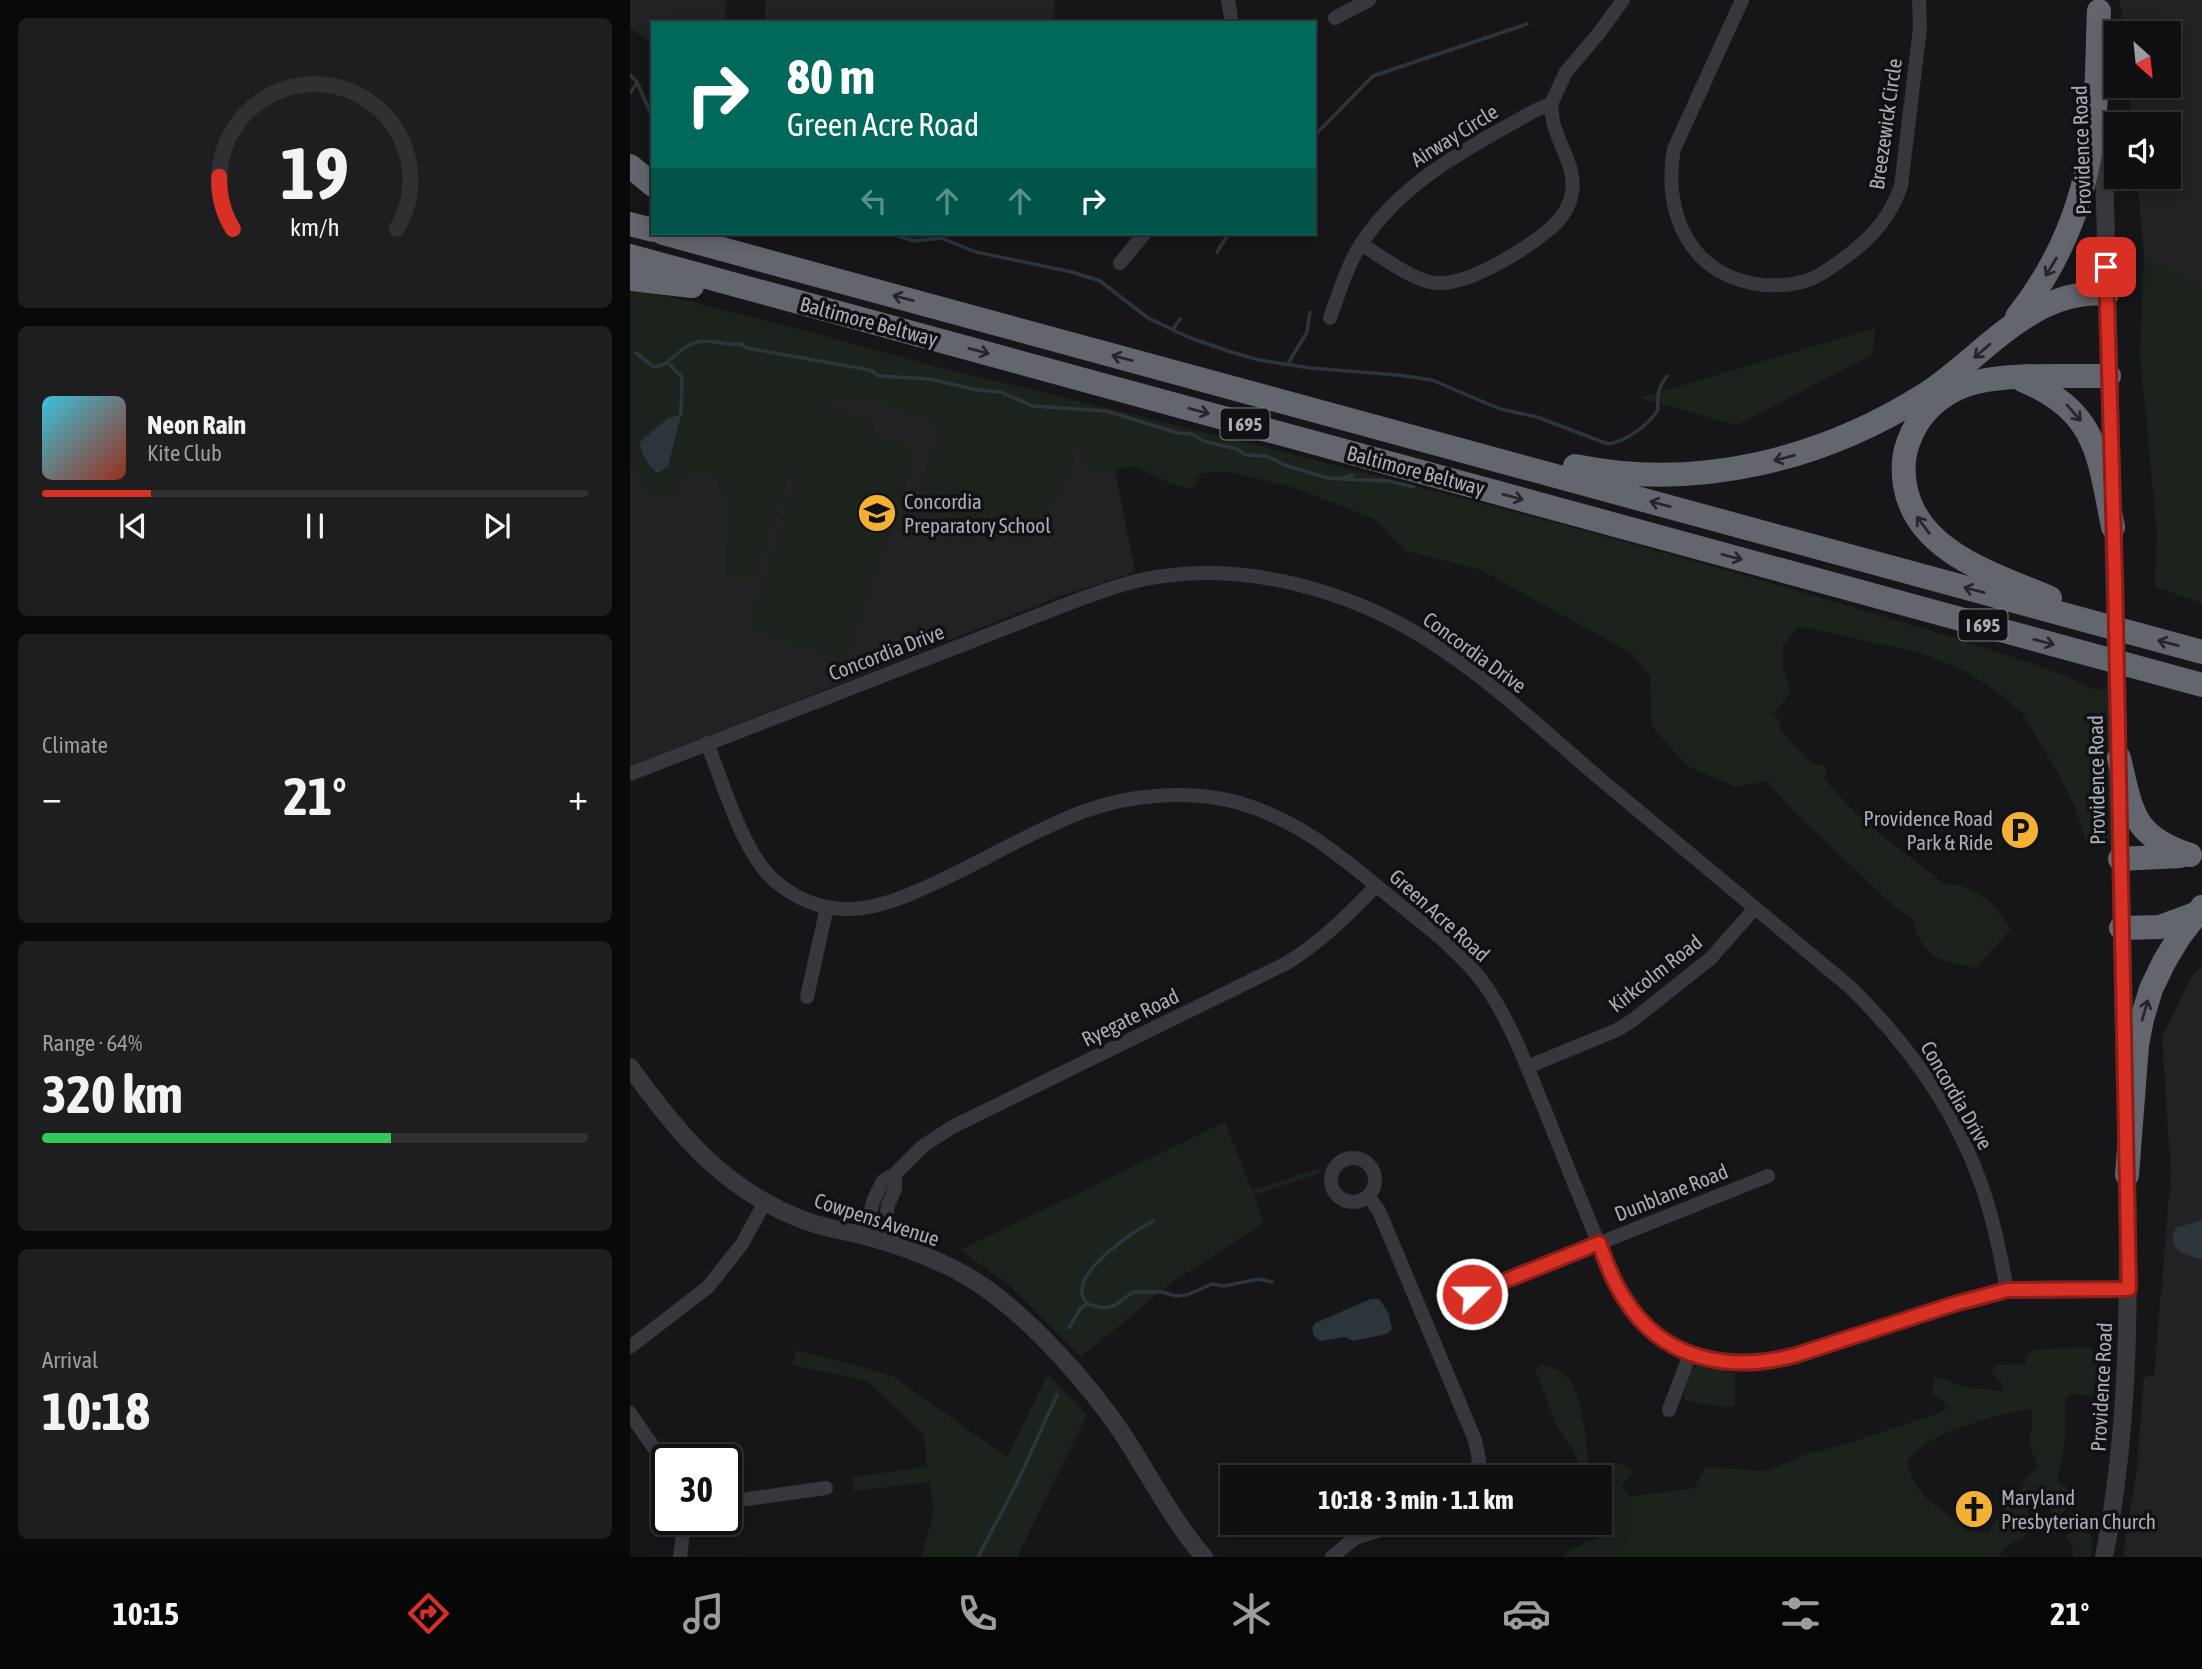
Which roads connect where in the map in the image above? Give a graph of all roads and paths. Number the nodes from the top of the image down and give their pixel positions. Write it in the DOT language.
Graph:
graph roads {
  1 [pos="1228,0"];
  2 [pos="1368,0"];
  3 [pos="1623,0"];
  4 [pos="1742,0"];
  5 [pos="1919,0"];
  6 [pos="2099,5"];
  7 [pos="1335,18"];
  8 [pos="1228,21"];
  9 [pos="1551,104"];
  10 [pos="630,166"];
  11 [pos="651,183"];
  12 [pos="630,224"];
  13 [pos="651,229"];
  14 [pos="670,235"];
  15 [pos="736,235"];
  16 [pos="1143,235"];
  17 [pos="1361,244"];
  18 [pos="630,256"];
  19 [pos="1120,263"];
  20 [pos="630,279"];
  21 [pos="859,286"];
  22 [pos="2107,294"];
  23 [pos="783,297"];
  24 [pos="1330,318"];
  25 [pos="2010,327"];
  26 [pos="2109,376"];
  27 [pos="2017,378"];
  28 [pos="1307,408"];
  29 [pos="2113,527"];
  30 [pos="2134,634"];
  31 [pos="2202,652"];
  32 [pos="2105,659"];
  33 [pos="2202,685"];
  34 [pos="2202,701"];
  35 [pos="707,743"];
  36 [pos="2119,758"];
  37 [pos="630,774"];
  38 [pos="2196,855"];
  39 [pos="2120,859"];
  40 [pos="1376,886"];
  41 [pos="827,907"];
  42 [pos="1755,908"];
  43 [pos="2199,910"];
  44 [pos="2121,928"];
  45 [pos="807,997"];
  46 [pos="630,1067"];
  47 [pos="1527,1067"];
  48 [pos="895,1174"];
  49 [pos="2127,1175"];
  50 [pos="1768,1176"];
  51 [pos="1368,1196"];
  52 [pos="765,1202"];
  53 [pos="863,1236"];
  54 [pos="883,1241"];
  55 [pos="1599,1243"];
  56 [pos="2129,1289"];
  57 [pos="2007,1290"];
  58 [pos="1472,1294"];
  59 [pos="630,1347"];
  60 [pos="1690,1354"];
  61 [pos="1669,1410"];
  62 [pos="630,1413"];
  63 [pos="652,1444"];
  64 [pos="1478,1465"];
  65 [pos="826,1488"];
  66 [pos="742,1500"];
  67 [pos="683,1535"];
  68 [pos="1364,1535"];
  69 [pos="680,1557"];
  70 [pos="1204,1557"];
  71 [pos="1332,1557"];
  72 [pos="2104,1557"];
  1 -- 8 [label="street"];
  2 -- 7 [label="street"];
  3 -- 9 [label="street"];
  4 -- 5 [label="street, Breezewick Circle"];
  6 -- 22 [label="street, Providence Road"];
  6 -- 25 [label="highway, one-way"];
  9 -- 17 [label="street, Airway Circle"];
  9 -- 17 [label="street"];
  10 -- 11 [label="highway"];
  12 -- 13 [label="highway"];
  14 -- 21 [label="highway, Baltimore Beltway / I 695"];
  15 -- 21 [label="highway"];
  16 -- 19 [label="street"];
  17 -- 24 [label="street, Airway Circle"];
  18 -- 23 [label="highway, Baltimore Beltway / I 695"];
  20 -- 23 [label="highway"];
  28 -- 21 [label="highway, Baltimore Beltway / I 695, one-way"];
  22 -- 25 [label="highway"];
  22 -- 26 [label="street, Providence Road"];
  23 -- 32 [label="highway, Baltimore Beltway / I 695, one-way"];
  25 -- 28 [label="highway, one-way"];
  26 -- 27 [label="highway"];
  26 -- 29 [label="street, Providence Road"];
  27 -- 29 [label="highway, one-way"];
  30 -- 27 [label="highway, one-way"];
  30 -- 28 [label="highway, Baltimore Beltway / I 695, one-way"];
  29 -- 36 [label="street, Providence Road"];
  31 -- 30 [label="highway, Baltimore Beltway / I 695, one-way"];
  32 -- 33 [label="highway, Baltimore Beltway / I 695"];
  32 -- 34 [label="highway"];
  35 -- 37 [label="street, Concordia Drive"];
  35 -- 41 [label="street, Green Acre Road"];
  35 -- 42 [label="street, Concordia Drive"];
  36 -- 38 [label="highway"];
  36 -- 39 [label="street, Providence Road"];
  38 -- 39 [label="highway"];
  39 -- 44 [label="street, Providence Road"];
  40 -- 41 [label="street, Green Acre Road"];
  40 -- 47 [label="street, Green Acre Road"];
  40 -- 48 [label="street, Ryegate Road"];
  41 -- 45 [label="street"];
  42 -- 47 [label="street, Kirkcolm Road"];
  42 -- 57 [label="street, Concordia Drive"];
  43 -- 44 [label="highway"];
  49 -- 43 [label="highway, one-way"];
  44 -- 49 [label="street, Providence Road"];
  46 -- 52 [label="street, Cowpens Avenue"];
  47 -- 55 [label="street, Green Acre Road"];
  48 -- 53 [label="street, Ryegate Road"];
  48 -- 54 [label="street"];
  49 -- 56 [label="street, Providence Road"];
  50 -- 55 [label="street, Dunblane Road"];
  51 -- 64 [label="street"];
  52 -- 53 [label="street, Cowpens Avenue"];
  52 -- 59 [label="street"];
  53 -- 54 [label="street, Cowpens Avenue"];
  54 -- 70 [label="street, Cowpens Avenue"];
  55 -- 58 [label="street, Dunblane Road"];
  55 -- 60 [label="street, Green Acre Road"];
  56 -- 57 [label="street, Green Acre Road"];
  56 -- 72 [label="street, Providence Road"];
  57 -- 60 [label="street, Green Acre Road"];
  60 -- 61 [label="street"];
  62 -- 63 [label="street"];
  65 -- 66 [label="street"];
  67 -- 69 [label="street"];
  68 -- 71 [label="street"];
}
